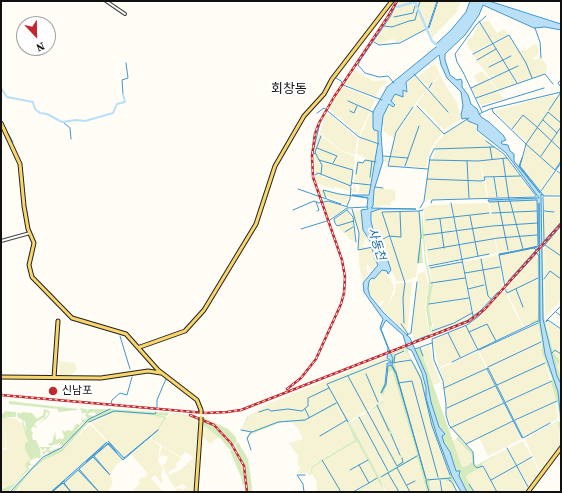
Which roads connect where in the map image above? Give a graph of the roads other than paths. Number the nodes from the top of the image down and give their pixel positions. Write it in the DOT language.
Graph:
graph roads {
  1 [pos="106,1"];
  2 [pos="392,1"];
  3 [pos="125,14"];
  4 [pos="1,123"];
  5 [pos="30,233"];
  6 [pos="1,241"];
  7 [pos="58,321"];
  8 [pos="140,347"];
  9 [pos="161,373"];
  10 [pos="1,377"];
  11 [pos="54,378"];
  12 [pos="561,448"];
  13 [pos="196,492"];
  14 [pos="528,492"];
  1 -- 3 [label="street"];
  2 -- 8 [label="main road"];
  4 -- 5 [label="main road"];
  5 -- 6 [label="street"];
  5 -- 8 [label="main road"];
  7 -- 11 [label="main road"];
  8 -- 9 [label="main road"];
  9 -- 11 [label="main road"];
  9 -- 13 [label="main road"];
  10 -- 11 [label="main road"];
  12 -- 14 [label="main road"];
}
